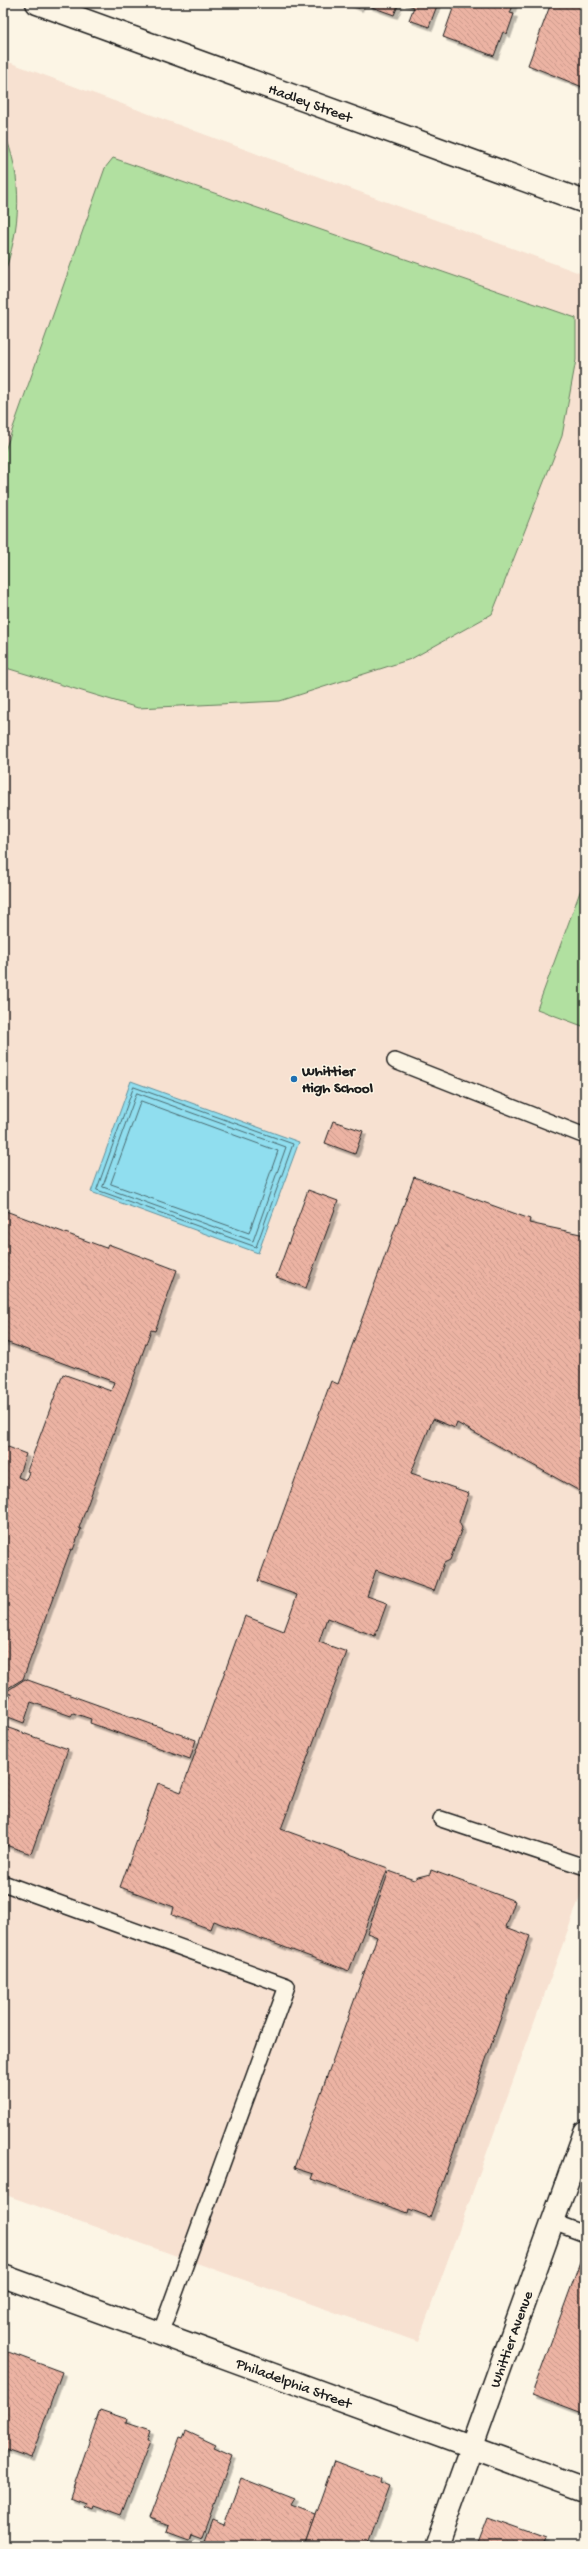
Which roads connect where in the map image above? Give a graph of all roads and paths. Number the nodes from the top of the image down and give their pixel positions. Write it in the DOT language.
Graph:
graph roads {
  1 [pos="37,3"];
  2 [pos="585,202"];
  3 [pos="395,1061"];
  4 [pos="585,1136"];
  5 [pos="441,1819"];
  6 [pos="585,1867"];
  7 [pos="3,1883"];
  8 [pos="585,2132"];
  9 [pos="553,2222"];
  10 [pos="585,2234"];
  11 [pos="3,2276"];
  12 [pos="160,2334"];
  13 [pos="471,2448"];
  14 [pos="585,2489"];
  15 [pos="436,2546"];
  1 -- 2 [label="street, Hadley Street"];
  3 -- 4 [label="lane"];
  5 -- 6 [label="lane"];
  7 -- 12 [label="lane"];
  8 -- 9 [label="street, Whittier Avenue"];
  9 -- 10 [label="lane"];
  9 -- 13 [label="street, Whittier Avenue"];
  11 -- 12 [label="street, Philadelphia Street"];
  12 -- 13 [label="street, Philadelphia Street"];
  13 -- 14 [label="street, Philadelphia Street"];
  13 -- 15 [label="street, Whittier Avenue"];
}
